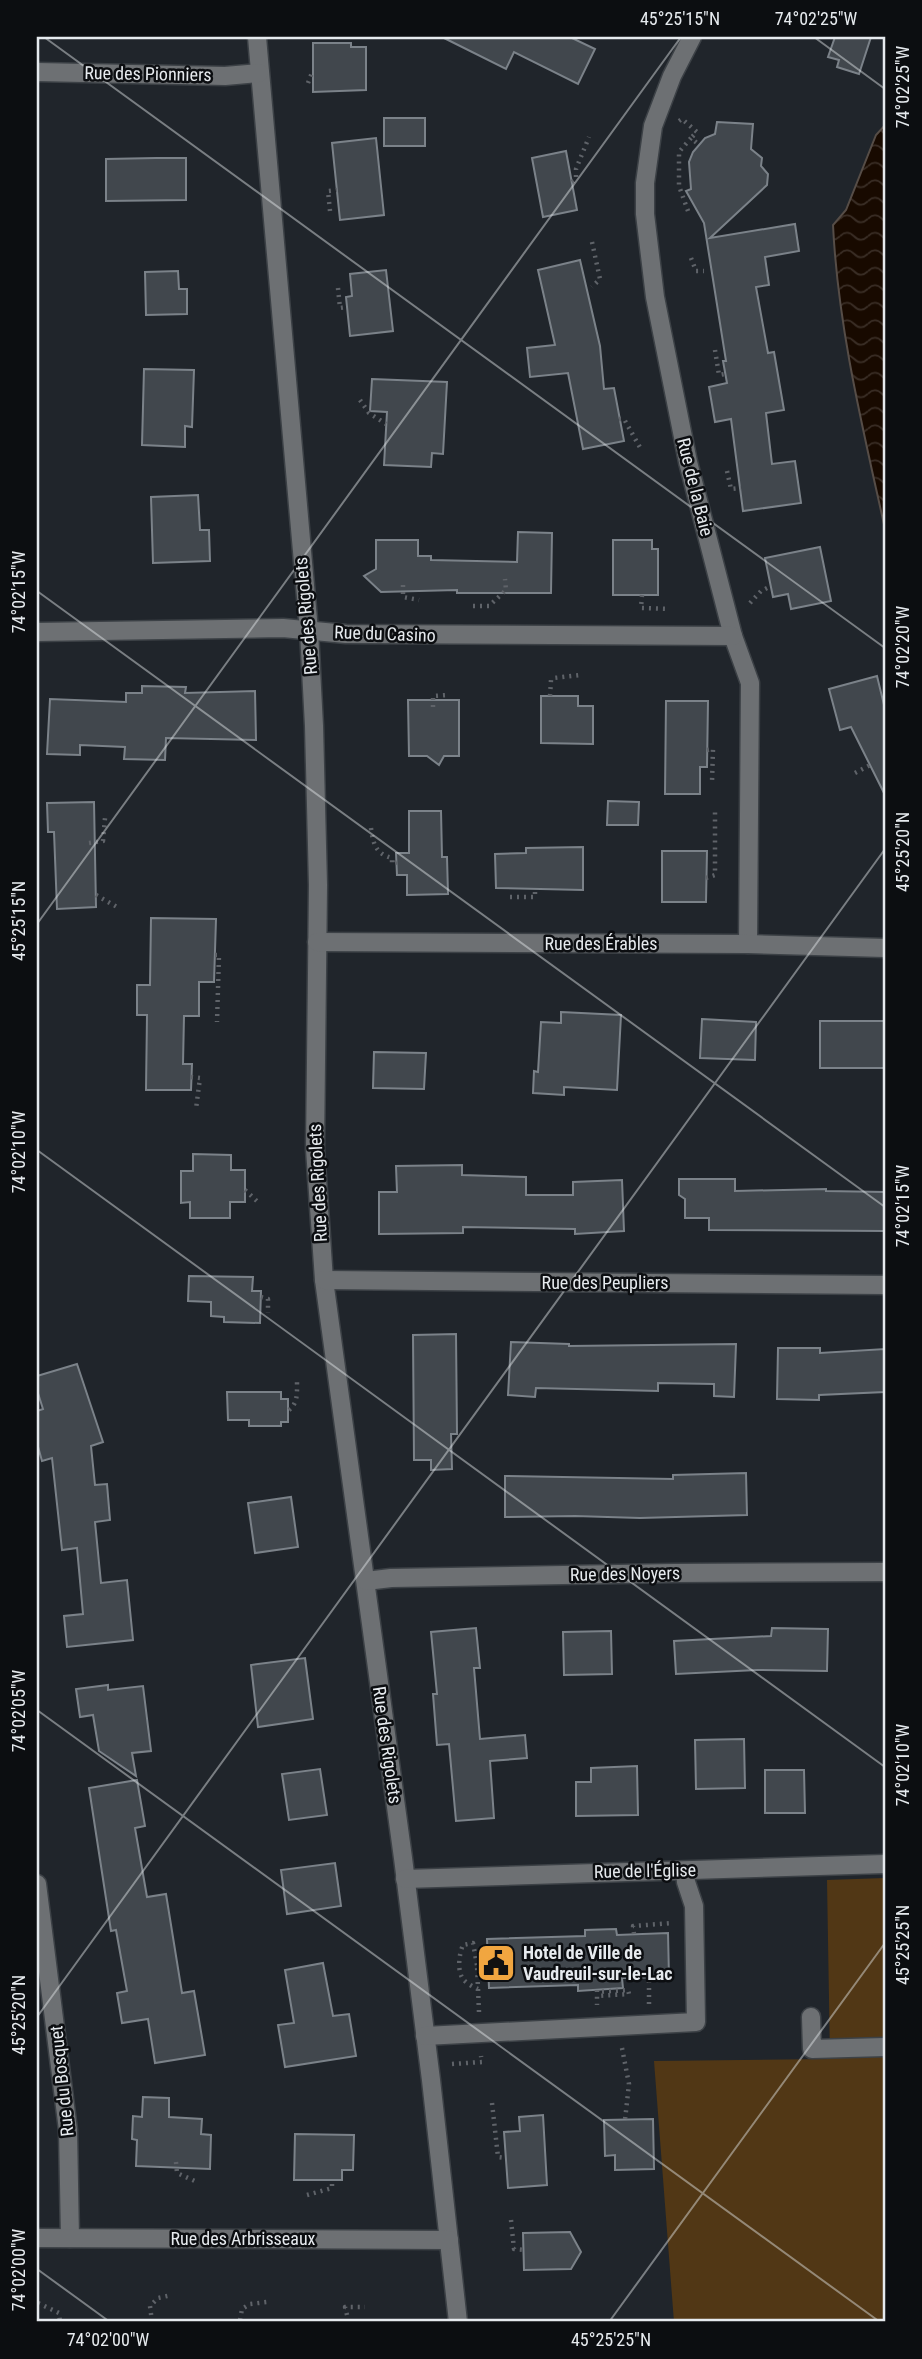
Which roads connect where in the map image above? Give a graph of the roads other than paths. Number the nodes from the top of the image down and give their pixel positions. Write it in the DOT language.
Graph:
graph roads {
  1 [pos="257,37"];
  2 [pos="692,37"];
  3 [pos="37,72"];
  4 [pos="259,74"];
  5 [pos="309,631"];
  6 [pos="37,632"];
  7 [pos="733,636"];
  8 [pos="317,942"];
  9 [pos="748,944"];
  10 [pos="885,948"];
  11 [pos="324,1280"];
  12 [pos="885,1285"];
  13 [pos="885,1572"];
  14 [pos="366,1581"];
  15 [pos="885,1864"];
  16 [pos="685,1871"];
  17 [pos="405,1879"];
  18 [pos="37,1884"];
  19 [pos="811,2017"];
  20 [pos="425,2036"];
  21 [pos="885,2047"];
  22 [pos="37,2238"];
  23 [pos="70,2238"];
  24 [pos="449,2240"];
  25 [pos="458,2322"];
  1 -- 4 [label="street, Rue des Rigolets"];
  2 -- 7 [label="street, Rue de la Baie"];
  3 -- 4 [label="street, Rue des Pionniers"];
  4 -- 5 [label="street, Rue des Rigolets"];
  5 -- 6 [label="street, Rue du Casino"];
  5 -- 7 [label="street, Rue du Casino"];
  5 -- 8 [label="street, Rue des Rigolets"];
  7 -- 9 [label="street, Rue de la Baie"];
  8 -- 9 [label="street, Rue des Érables"];
  8 -- 11 [label="street, Rue des Rigolets"];
  9 -- 10 [label="street, Rue des Érables"];
  11 -- 12 [label="street, Rue des Peupliers"];
  11 -- 14 [label="street, Rue des Rigolets"];
  13 -- 14 [label="street, Rue des Noyers"];
  14 -- 17 [label="street, Rue des Rigolets"];
  15 -- 16 [label="street, Rue de l'Église"];
  16 -- 17 [label="street, Rue de l'Église"];
  16 -- 20 [label="street"];
  17 -- 20 [label="street, Rue des Rigolets"];
  18 -- 23 [label="street, Rue du Bosquet"];
  19 -- 21 [label="street"];
  20 -- 24 [label="street, Rue des Rigolets"];
  22 -- 23 [label="street, Rue des Arbrisseaux"];
  23 -- 24 [label="street, Rue des Arbrisseaux"];
  24 -- 25 [label="street, Rue des Rigolets"];
}
